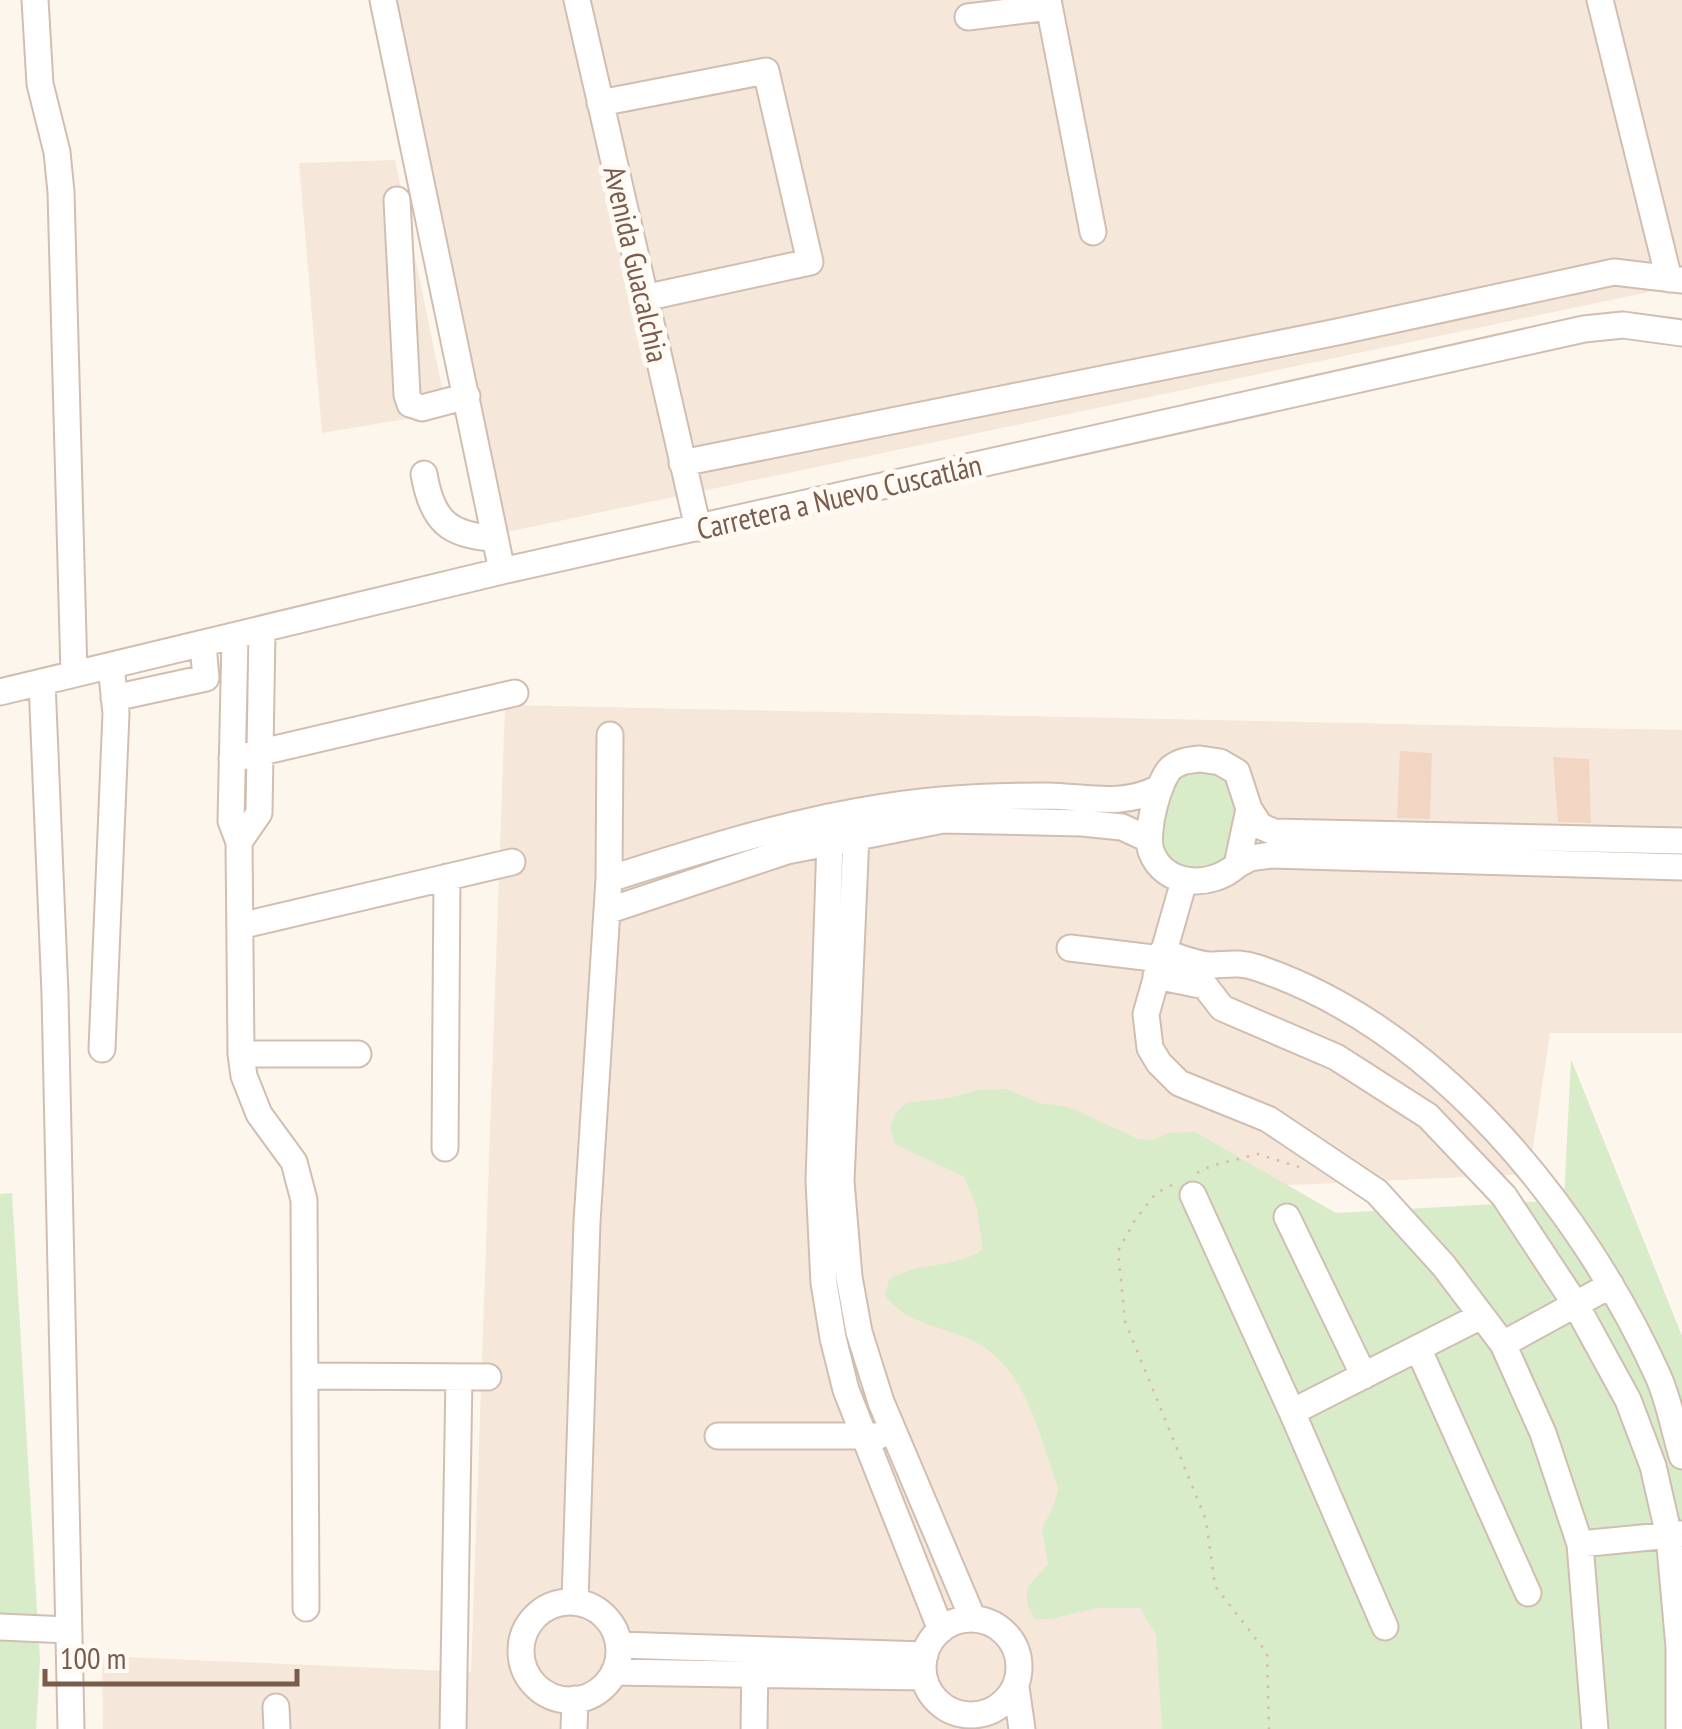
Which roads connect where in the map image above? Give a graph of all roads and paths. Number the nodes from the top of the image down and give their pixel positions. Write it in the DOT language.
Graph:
graph roads {
  1 [pos="35,0"];
  2 [pos="383,0"];
  3 [pos="577,0"];
  4 [pos="1600,0"];
  5 [pos="1049,4"];
  6 [pos="968,18"];
  7 [pos="600,103"];
  8 [pos="397,200"];
  9 [pos="1092,232"];
  10 [pos="1676,280"];
  11 [pos="644,298"];
  12 [pos="1682,334"];
  13 [pos="466,396"];
  14 [pos="682,464"];
  15 [pos="424,474"];
  16 [pos="698,528"];
  17 [pos="495,538"];
  18 [pos="502,571"];
  19 [pos="262,630"];
  20 [pos="235,637"];
  21 [pos="203,644"];
  22 [pos="110,666"];
  23 [pos="74,674"];
  24 [pos="42,682"];
  25 [pos="0,692"];
  26 [pos="515,693"];
  27 [pos="114,698"];
  28 [pos="610,736"];
  29 [pos="260,752"];
  30 [pos="232,759"];
  31 [pos="1159,788"];
  32 [pos="1249,809"];
  33 [pos="842,826"];
  34 [pos="1148,839"];
  35 [pos="1672,841"];
  36 [pos="240,842"];
  37 [pos="512,862"];
  38 [pos="1236,865"];
  39 [pos="1672,867"];
  40 [pos="448,877"];
  41 [pos="609,879"];
  42 [pos="1184,880"];
  43 [pos="608,910"];
  44 [pos="240,926"];
  45 [pos="1070,948"];
  46 [pos="1160,962"];
  47 [pos="1208,976"];
  48 [pos="102,1049"];
  49 [pos="240,1054"];
  50 [pos="358,1054"];
  51 [pos="1454,1088"];
  52 [pos="1428,1116"];
  53 [pos="445,1148"];
  54 [pos="1309,1170"];
  55 [pos="1193,1195"];
  56 [pos="1288,1217"];
  57 [pos="1611,1286"];
  58 [pos="1576,1304"];
  59 [pos="1481,1316"];
  60 [pos="1503,1344"];
  61 [pos="1418,1348"];
  62 [pos="306,1376"];
  63 [pos="459,1376"];
  64 [pos="488,1376"];
  65 [pos="1364,1376"];
  66 [pos="1292,1412"];
  67 [pos="718,1436"];
  68 [pos="865,1436"];
  69 [pos="894,1436"];
  70 [pos="1682,1456"];
  71 [pos="1676,1535"];
  72 [pos="1580,1544"];
  73 [pos="1528,1592"];
  74 [pos="575,1602"];
  75 [pos="306,1608"];
  76 [pos="972,1619"];
  77 [pos="0,1627"];
  78 [pos="1385,1627"];
  79 [pos="68,1630"];
  80 [pos="941,1630"];
  81 [pos="619,1645"];
  82 [pos="755,1663"];
  83 [pos="924,1666"];
  84 [pos="614,1672"];
  85 [pos="1016,1687"];
  86 [pos="576,1700"];
  87 [pos="976,1722"];
  88 [pos="71,1729"];
  89 [pos="453,1729"];
  90 [pos="574,1729"];
  91 [pos="754,1729"];
  92 [pos="1022,1729"];
  93 [pos="1269,1729"];
  94 [pos="1595,1729"];
  95 [pos="1679,1729"];
  1 -- 23 [label="street"];
  2 -- 13 [label="street"];
  3 -- 7 [label="street, Avenida Guacalchia"];
  4 -- 10 [label="street"];
  5 -- 6 [label="street"];
  5 -- 9 [label="street"];
  7 -- 11 [label="street, Avenida Guacalchia"];
  7 -- 11 [label="street"];
  8 -- 13 [label="street"];
  10 -- 14 [label="street"];
  11 -- 14 [label="street, Avenida Guacalchia"];
  12 -- 16 [label="street, Carretera a Nuevo Cuscatlán"];
  13 -- 17 [label="street"];
  14 -- 16 [label="street, Avenida Guacalchia"];
  15 -- 17 [label="street"];
  16 -- 18 [label="street, Carretera a Nuevo Cuscatlán"];
  17 -- 18 [label="street"];
  18 -- 19 [label="street, Carretera a Nuevo Cuscatlán"];
  19 -- 20 [label="street, Carretera a Nuevo Cuscatlán"];
  19 -- 29 [label="street"];
  20 -- 21 [label="street, Carretera a Nuevo Cuscatlán"];
  20 -- 30 [label="street"];
  21 -- 22 [label="street, Carretera a Nuevo Cuscatlán"];
  21 -- 27 [label="street"];
  22 -- 23 [label="street, Carretera a Nuevo Cuscatlán"];
  22 -- 27 [label="street"];
  23 -- 24 [label="street, Carretera a Nuevo Cuscatlán"];
  24 -- 25 [label="street, Carretera a Nuevo Cuscatlán"];
  24 -- 79 [label="street"];
  26 -- 29 [label="street"];
  27 -- 48 [label="street"];
  28 -- 41 [label="street"];
  29 -- 30 [label="street"];
  29 -- 36 [label="street"];
  30 -- 36 [label="street"];
  31 -- 32 [label="street"];
  31 -- 33 [label="street"];
  31 -- 34 [label="street"];
  32 -- 35 [label="street"];
  32 -- 38 [label="street"];
  33 -- 34 [label="street"];
  33 -- 41 [label="street"];
  33 -- 43 [label="street"];
  33 -- 68 [label="street"];
  33 -- 69 [label="street"];
  34 -- 42 [label="street"];
  35 -- 39 [label="street"];
  36 -- 44 [label="street"];
  37 -- 40 [label="street"];
  38 -- 39 [label="street"];
  38 -- 42 [label="street"];
  40 -- 44 [label="street"];
  40 -- 53 [label="street"];
  41 -- 43 [label="street"];
  42 -- 46 [label="street"];
  43 -- 74 [label="street"];
  44 -- 49 [label="street"];
  45 -- 46 [label="street"];
  46 -- 47 [label="street"];
  46 -- 59 [label="street"];
  47 -- 51 [label="street"];
  47 -- 52 [label="street"];
  49 -- 50 [label="street"];
  49 -- 62 [label="street"];
  51 -- 52 [label="street"];
  51 -- 57 [label="street"];
  52 -- 58 [label="street"];
  54 -- 93 [label="path"];
  55 -- 66 [label="street"];
  56 -- 65 [label="street"];
  57 -- 58 [label="street"];
  57 -- 70 [label="street"];
  58 -- 60 [label="street"];
  58 -- 71 [label="street"];
  59 -- 60 [label="street"];
  59 -- 61 [label="street"];
  60 -- 72 [label="street"];
  61 -- 65 [label="street"];
  61 -- 73 [label="street"];
  62 -- 63 [label="street"];
  62 -- 75 [label="street"];
  63 -- 64 [label="street"];
  63 -- 89 [label="street"];
  65 -- 66 [label="street"];
  66 -- 78 [label="street"];
  67 -- 68 [label="street"];
  68 -- 69 [label="street"];
  68 -- 80 [label="street"];
  69 -- 76 [label="street"];
  71 -- 72 [label="street"];
  71 -- 95 [label="street"];
  72 -- 94 [label="street"];
  74 -- 81 [label="street"];
  74 -- 86 [label="street"];
  76 -- 80 [label="street"];
  76 -- 85 [label="street"];
  77 -- 79 [label="street"];
  79 -- 88 [label="street"];
  80 -- 83 [label="street"];
  81 -- 82 [label="street"];
  81 -- 84 [label="street"];
  82 -- 83 [label="street"];
  82 -- 84 [label="street"];
  82 -- 91 [label="street"];
  83 -- 87 [label="street"];
  84 -- 86 [label="street"];
  85 -- 87 [label="street"];
  85 -- 92 [label="street"];
  86 -- 90 [label="street"];
}
